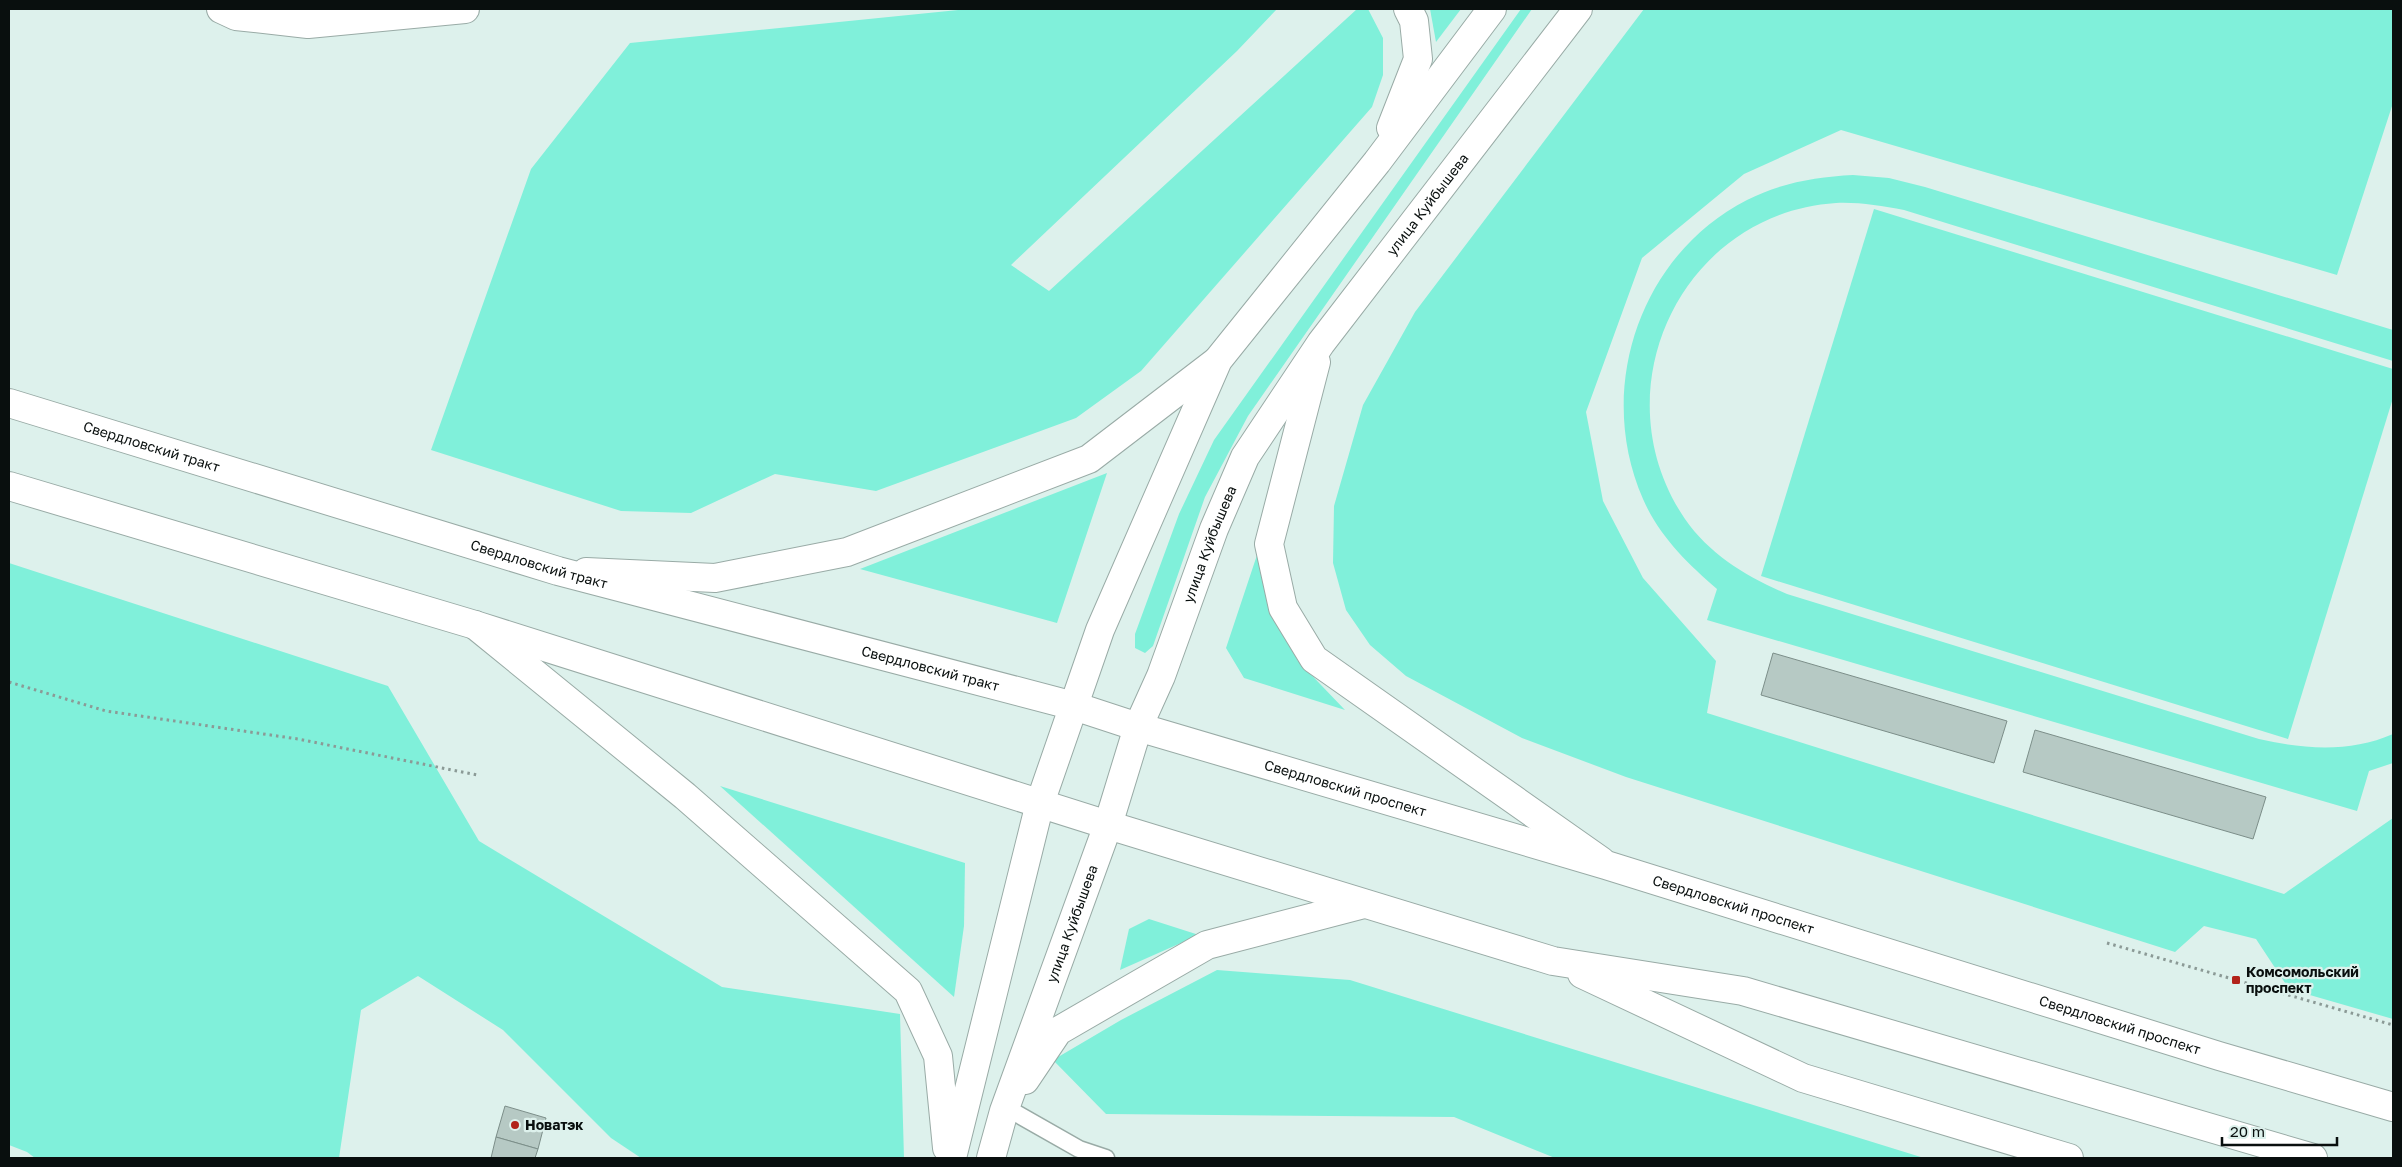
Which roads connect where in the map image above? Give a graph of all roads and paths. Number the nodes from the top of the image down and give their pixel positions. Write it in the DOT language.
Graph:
graph roads {
  1 [pos="221,9"];
  2 [pos="466,9"];
  3 [pos="1408,9"];
  4 [pos="1492,9"];
  5 [pos="1578,9"];
  6 [pos="1377,162"];
  7 [pos="1321,343"];
  8 [pos="1218,360"];
  9 [pos="9,403"];
  10 [pos="20,490"];
  11 [pos="558,571"];
  12 [pos="475,625"];
  13 [pos="9,682"];
  14 [pos="1074,706"];
  15 [pos="1138,728"];
  16 [pos="477,775"];
  17 [pos="1040,803"];
  18 [pos="1108,825"];
  19 [pos="1606,865"];
  20 [pos="1364,904"];
  21 [pos="2107,943"];
  22 [pos="1553,961"];
  23 [pos="2393,1025"];
  24 [pos="1005,1107"];
  25 [pos="2393,1107"];
  26 [pos="950,1158"];
  27 [pos="991,1158"];
  28 [pos="1106,1158"];
  29 [pos="2069,1158"];
  30 [pos="2313,1158"];
  1 -- 2 [label="main road"];
  3 -- 6 [label="main road"];
  4 -- 6 [label="main road"];
  5 -- 7 [label="main road, улица Куйбышева"];
  6 -- 8 [label="main road"];
  7 -- 15 [label="main road, улица Куйбышева"];
  7 -- 19 [label="main road"];
  8 -- 11 [label="main road"];
  8 -- 14 [label="main road"];
  9 -- 11 [label="main road, Свердловский тракт"];
  10 -- 12 [label="main road"];
  11 -- 14 [label="main road, Свердловский тракт"];
  12 -- 17 [label="main road"];
  12 -- 26 [label="main road"];
  13 -- 16 [label="path"];
  14 -- 15 [label="main road, Свердловский проспект"];
  14 -- 17 [label="main road"];
  15 -- 18 [label="main road, улица Куйбышева"];
  15 -- 19 [label="main road, Свердловский проспект"];
  17 -- 18 [label="main road"];
  17 -- 26 [label="main road"];
  18 -- 20 [label="main road"];
  18 -- 24 [label="main road, улица Куйбышева"];
  19 -- 25 [label="main road, Свердловский проспект"];
  20 -- 22 [label="main road"];
  20 -- 24 [label="main road"];
  21 -- 23 [label="path"];
  22 -- 29 [label="main road"];
  22 -- 30 [label="main road"];
  24 -- 27 [label="main road, улица Куйбышева"];
  24 -- 28 [label="lane"];
}
